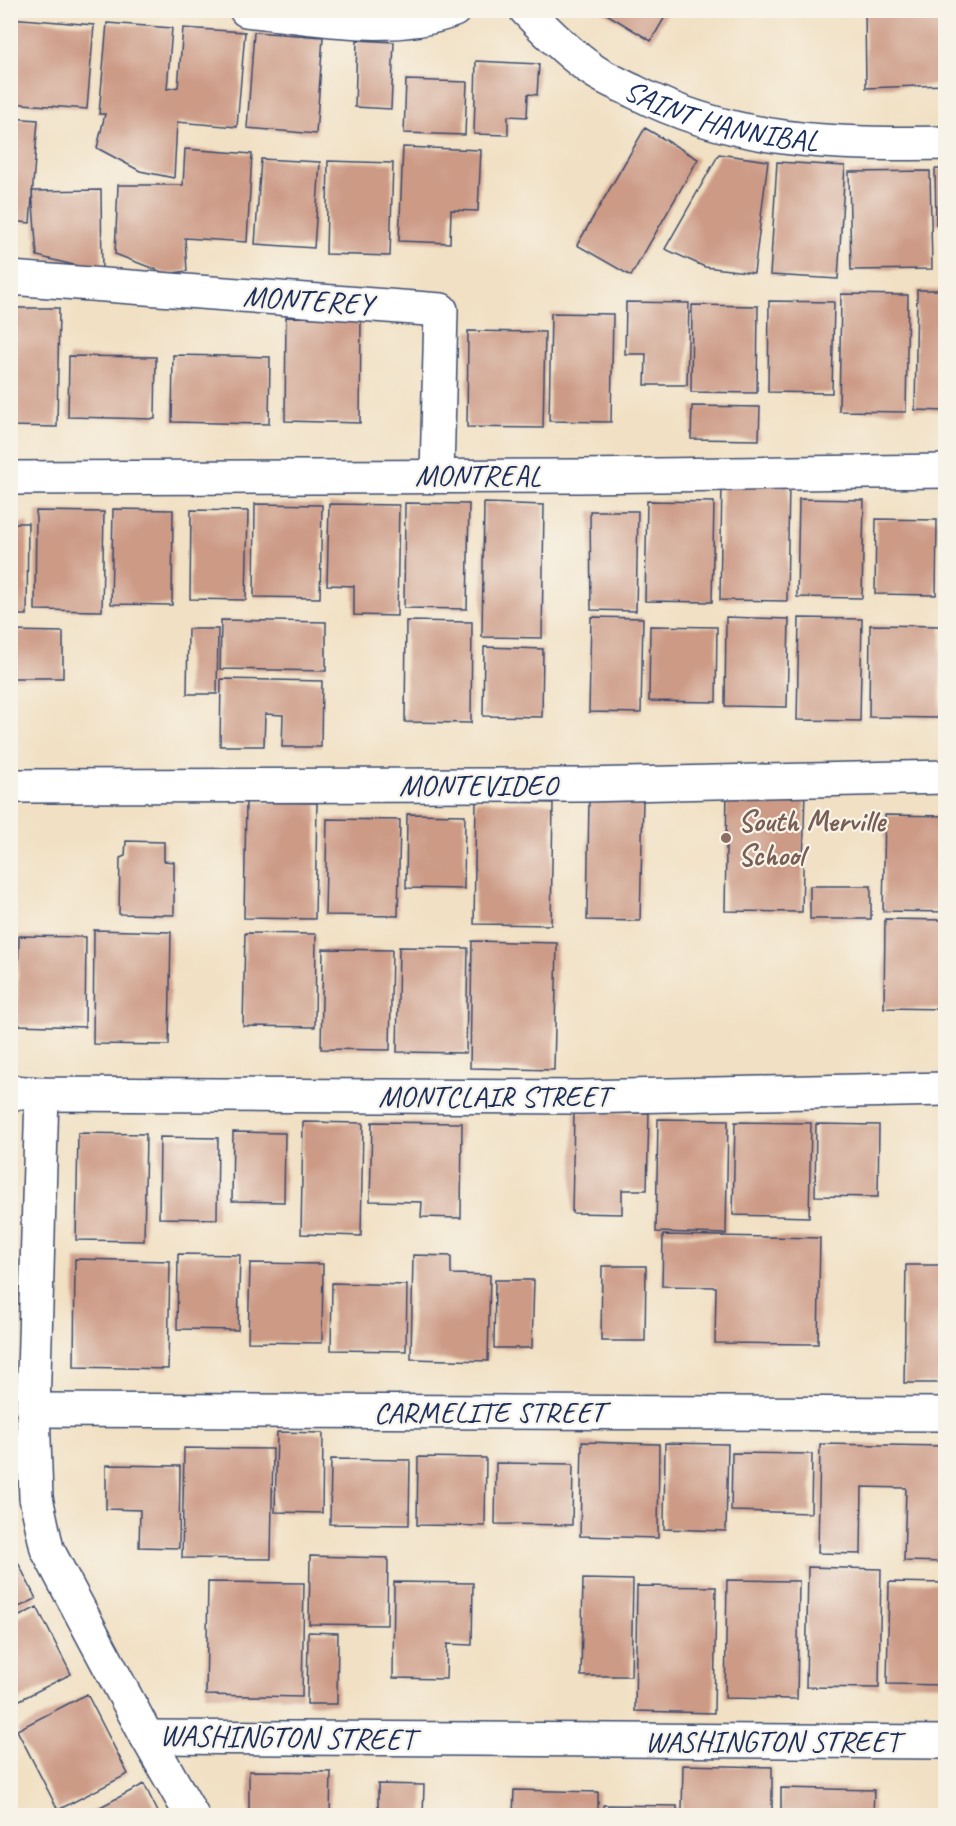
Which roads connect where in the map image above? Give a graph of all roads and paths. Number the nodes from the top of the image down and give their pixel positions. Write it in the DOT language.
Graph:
graph roads {
  1 [pos="246,10"];
  2 [pos="454,10"];
  3 [pos="526,10"];
  4 [pos="945,143"];
  5 [pos="10,278"];
  6 [pos="945,471"];
  7 [pos="437,475"];
  8 [pos="10,478"];
  9 [pos="945,777"];
  10 [pos="10,786"];
  11 [pos="945,1089"];
  12 [pos="26,1093"];
  13 [pos="33,1410"];
  14 [pos="945,1414"];
  15 [pos="147,1737"];
  16 [pos="945,1742"];
  17 [pos="192,1815"];
  1 -- 2 [label="street"];
  3 -- 4 [label="street, SAINT HANNIBAL"];
  5 -- 7 [label="street, MONTEREY"];
  6 -- 7 [label="street, MONTREAL"];
  7 -- 8 [label="street, MONTREAL"];
  9 -- 10 [label="street, MONTEVIDEO"];
  11 -- 12 [label="street, MONTCLAIR STREET"];
  12 -- 13 [label="street, WASHINGTON STREET"];
  13 -- 14 [label="street, CARMELITE STREET"];
  13 -- 15 [label="street, WASHINGTON STREET"];
  15 -- 16 [label="street, WASHINGTON STREET"];
  15 -- 17 [label="street"];
}
